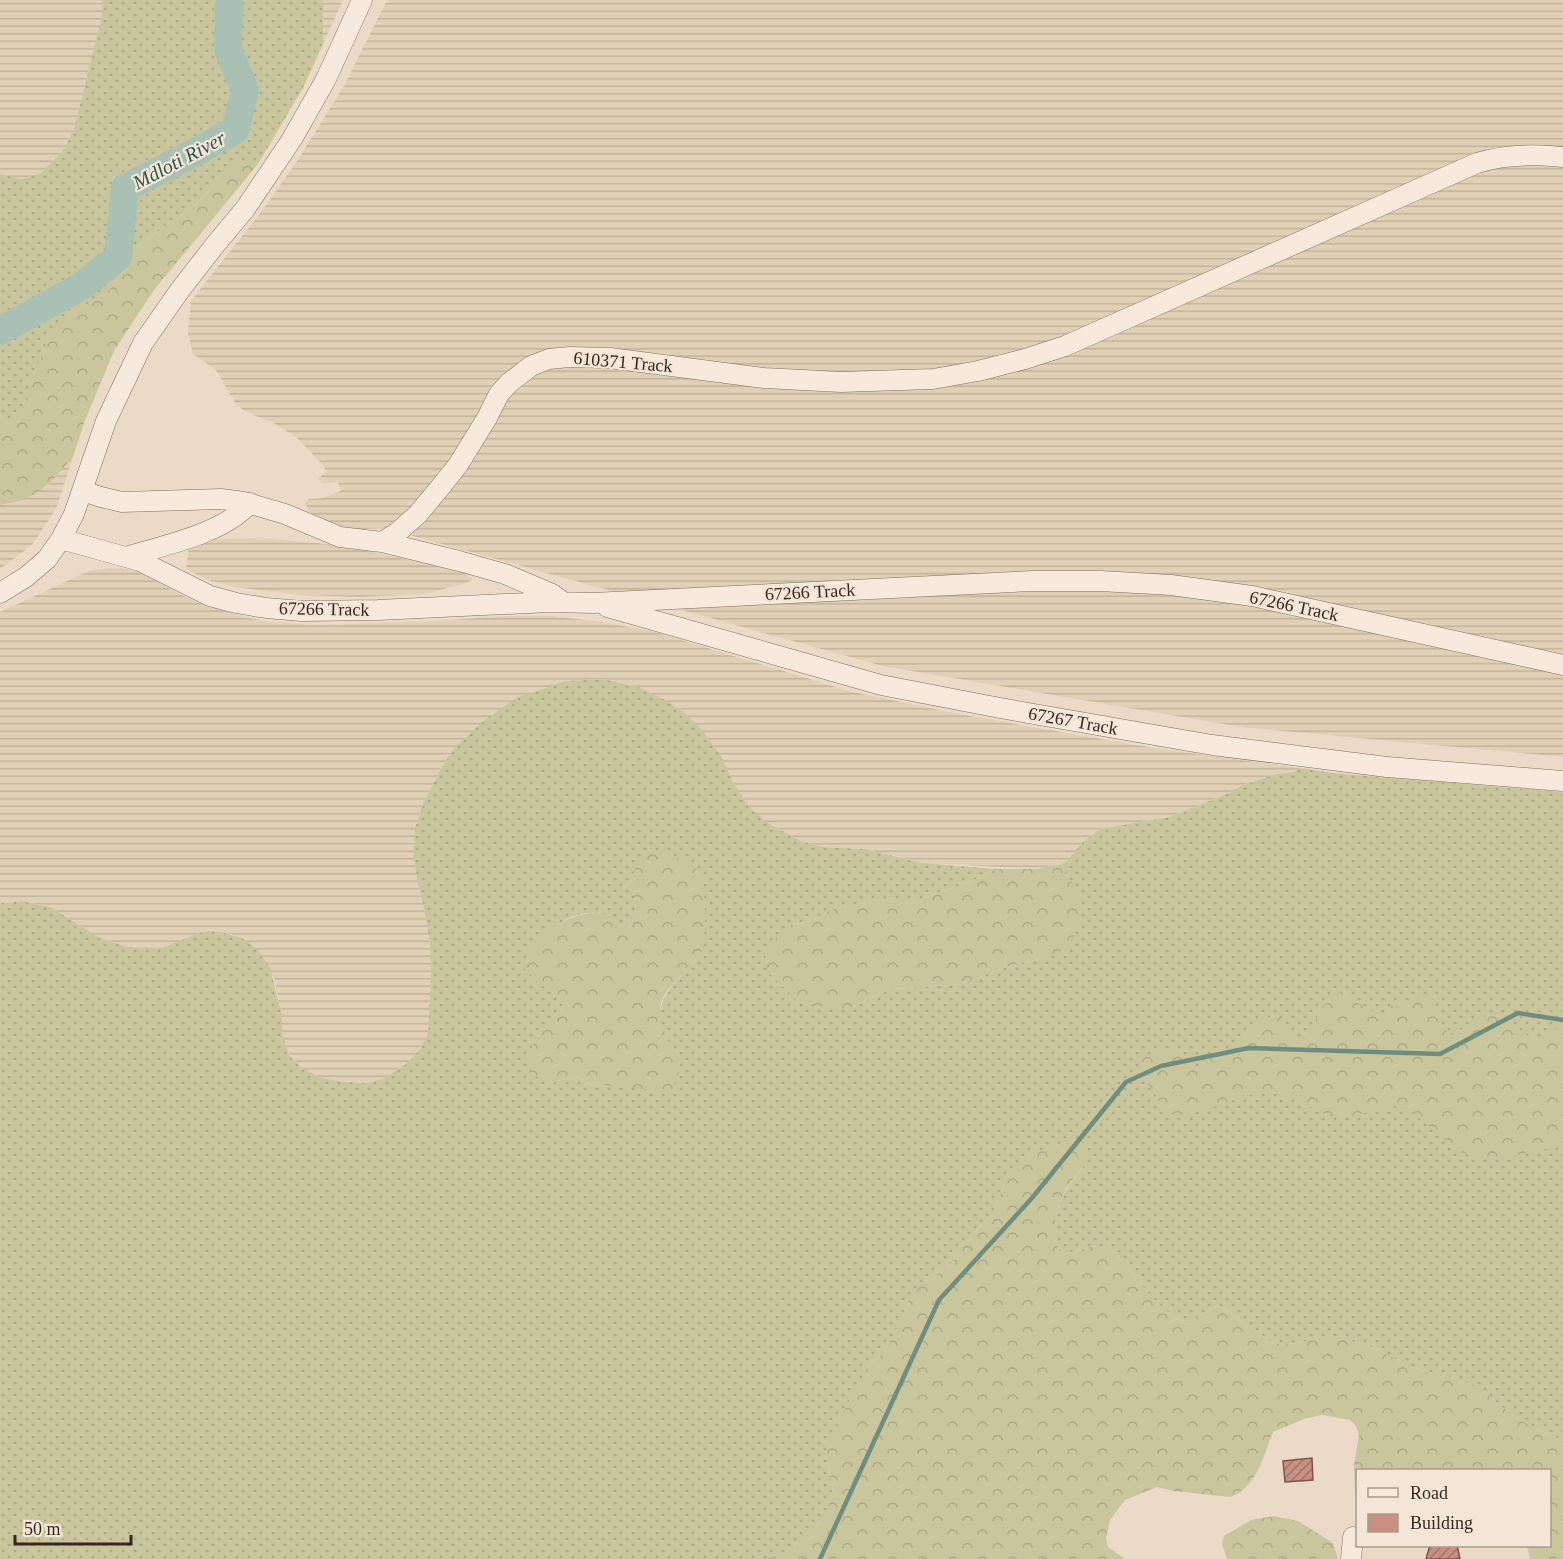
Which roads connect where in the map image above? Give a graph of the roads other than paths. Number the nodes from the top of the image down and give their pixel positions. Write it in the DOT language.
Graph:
graph roads {
  1 [pos="362,0"];
  2 [pos="1563,157"];
  3 [pos="83,491"];
  4 [pos="250,503"];
  5 [pos="61,539"];
  6 [pos="382,542"];
  7 [pos="126,556"];
  8 [pos="0,593"];
  9 [pos="563,602"];
  10 [pos="593,603"];
  11 [pos="1563,664"];
  12 [pos="1563,781"];
  13 [pos="1353,1537"];
  14 [pos="1351,1559"];
  1 -- 3 [label="street"];
  2 -- 6 [label="street, 610371 Track"];
  3 -- 4 [label="street"];
  3 -- 5 [label="street"];
  4 -- 6 [label="street"];
  4 -- 7 [label="street"];
  5 -- 7 [label="street, 67266 Track"];
  5 -- 8 [label="street"];
  6 -- 9 [label="street"];
  7 -- 9 [label="street, 67266 Track"];
  9 -- 10 [label="street, 67266 Track"];
  10 -- 11 [label="street, 67266 Track"];
  10 -- 12 [label="street, 67267 Track"];
  13 -- 14 [label="street"];
}
